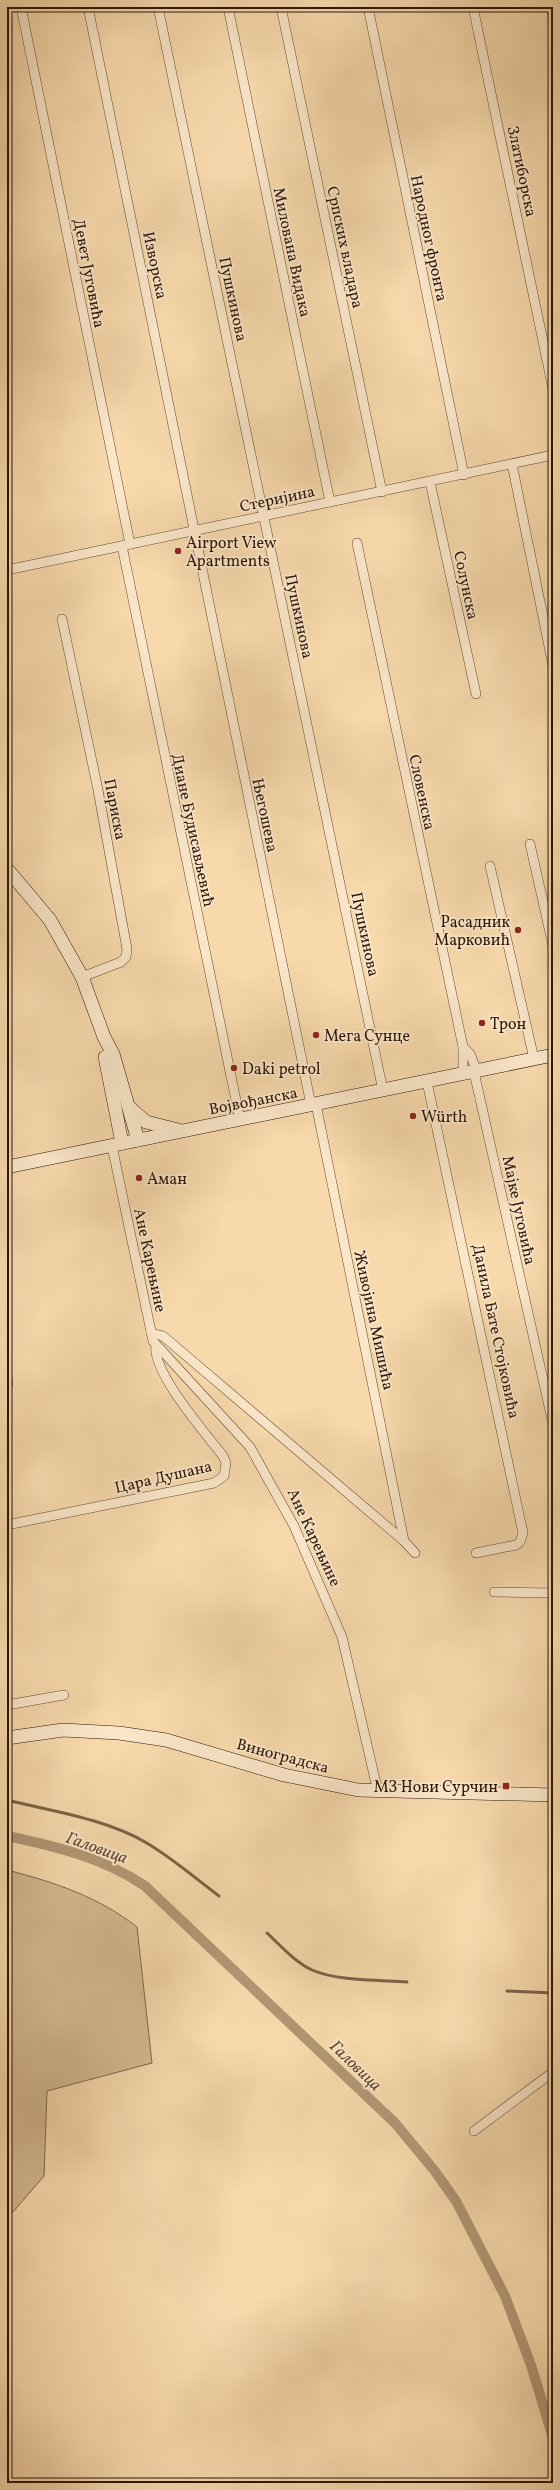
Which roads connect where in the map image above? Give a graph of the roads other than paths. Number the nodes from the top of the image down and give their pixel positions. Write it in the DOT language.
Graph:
graph roads {
  1 [pos="21,7"];
  2 [pos="88,7"];
  3 [pos="158,7"];
  4 [pos="228,7"];
  5 [pos="281,7"];
  6 [pos="368,7"];
  7 [pos="473,7"];
  8 [pos="551,7"];
  9 [pos="553,16"];
  10 [pos="553,389"];
  11 [pos="553,455"];
  12 [pos="512,464"];
  13 [pos="464,475"];
  14 [pos="430,482"];
  15 [pos="382,492"];
  16 [pos="330,502"];
  17 [pos="264,516"];
  18 [pos="195,530"];
  19 [pos="357,544"];
  20 [pos="126,545"];
  21 [pos="7,570"];
  22 [pos="62,619"];
  23 [pos="553,666"];
  24 [pos="476,694"];
  25 [pos="530,844"];
  26 [pos="490,866"];
  27 [pos="7,870"];
  28 [pos="553,946"];
  29 [pos="82,977"];
  30 [pos="104,1037"];
  31 [pos="462,1047"];
  32 [pos="553,1055"];
  33 [pos="534,1059"];
  34 [pos="472,1072"];
  35 [pos="427,1082"];
  36 [pos="383,1091"];
  37 [pos="313,1105"];
  38 [pos="130,1107"];
  39 [pos="240,1120"];
  40 [pos="184,1131"];
  41 [pos="138,1140"];
  42 [pos="117,1144"];
  43 [pos="7,1167"];
  44 [pos="151,1333"];
  45 [pos="156,1345"];
  46 [pos="553,1424"];
  47 [pos="7,1526"];
  48 [pos="404,1541"];
  49 [pos="415,1552"];
  50 [pos="476,1553"];
  51 [pos="494,1592"];
  52 [pos="553,1593"];
  53 [pos="64,1695"];
  54 [pos="7,1705"];
  55 [pos="7,1738"];
  56 [pos="378,1792"];
  57 [pos="553,1795"];
  58 [pos="553,2072"];
  59 [pos="474,2131"];
  1 -- 20 [label="street, Девет Југовића"];
  2 -- 18 [label="street, Изворска"];
  3 -- 17 [label="street, Пушкинова"];
  4 -- 16 [label="street, Милована Видака"];
  5 -- 15 [label="street, Српских владара"];
  6 -- 13 [label="street, Народног фронта"];
  7 -- 10 [label="street, Златиборска"];
  8 -- 9 [label="street"];
  11 -- 12 [label="street, Стеријина"];
  12 -- 13 [label="street, Стеријина"];
  12 -- 23 [label="street"];
  13 -- 14 [label="street, Стеријина"];
  14 -- 15 [label="street, Стеријина"];
  14 -- 24 [label="street, Солунска"];
  15 -- 16 [label="street, Стеријина"];
  16 -- 17 [label="street, Стеријина"];
  17 -- 18 [label="street, Стеријина"];
  17 -- 36 [label="street, Пушкинова"];
  18 -- 20 [label="street, Стеријина"];
  18 -- 37 [label="street, Његошева"];
  19 -- 31 [label="street, Словенска"];
  20 -- 21 [label="street, Стеријина"];
  20 -- 39 [label="street, Диане Будисављевић"];
  22 -- 29 [label="street, Париска"];
  25 -- 28 [label="street"];
  26 -- 33 [label="street"];
  27 -- 29 [label="street"];
  29 -- 30 [label="street"];
  30 -- 38 [label="street"];
  30 -- 42 [label="street"];
  31 -- 34 [label="street, Словенска"];
  31 -- 34 [label="street, Словенска"];
  32 -- 33 [label="street, Војвођанска"];
  33 -- 34 [label="street, Војвођанска"];
  34 -- 35 [label="street, Војвођанска"];
  34 -- 46 [label="street, Мајке Југовића"];
  35 -- 36 [label="street, Војвођанска"];
  35 -- 50 [label="street, Данила Бате Стојковића"];
  36 -- 37 [label="street, Војвођанска"];
  37 -- 39 [label="street, Војвођанска"];
  37 -- 48 [label="street, Живојина Мишића"];
  38 -- 40 [label="street"];
  38 -- 41 [label="street"];
  39 -- 40 [label="street, Војвођанска"];
  40 -- 41 [label="street, Војвођанска"];
  41 -- 42 [label="street, Војвођанска"];
  42 -- 43 [label="street, Војвођанска"];
  42 -- 44 [label="street, Ане Карењине"];
  44 -- 45 [label="street, Ане Карењине"];
  44 -- 48 [label="street, Ане Карењине"];
  45 -- 47 [label="street, Цара Душана"];
  45 -- 56 [label="street, Ане Карењине"];
  48 -- 49 [label="street"];
  51 -- 52 [label="street"];
  53 -- 54 [label="street"];
  55 -- 56 [label="street, Виноградска"];
  56 -- 57 [label="street, Виноградска"];
  58 -- 59 [label="street"];
}
